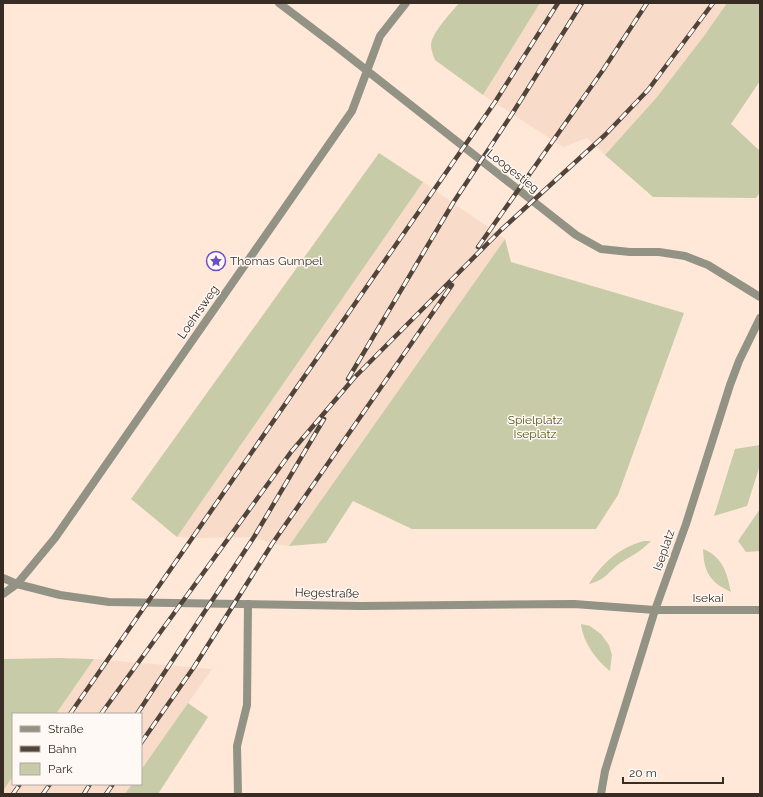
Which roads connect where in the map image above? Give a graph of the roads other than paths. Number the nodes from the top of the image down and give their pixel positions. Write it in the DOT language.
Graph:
graph roads {
  1 [pos="279,3"];
  2 [pos="406,3"];
  3 [pos="367,71"];
  4 [pos="760,297"];
  5 [pos="760,318"];
  6 [pos="3,578"];
  7 [pos="17,584"];
  8 [pos="3,594"];
  9 [pos="248,604"];
  10 [pos="655,610"];
  11 [pos="760,610"];
  12 [pos="238,794"];
  13 [pos="601,794"];
  1 -- 3 [label="street, Loogestieg"];
  2 -- 3 [label="street, Loehrsweg"];
  3 -- 4 [label="street, Loogestieg"];
  3 -- 7 [label="street, Loehrsweg"];
  5 -- 10 [label="street, Iseplatz"];
  6 -- 7 [label="street, Hegestraße"];
  7 -- 8 [label="street"];
  7 -- 9 [label="street, Hegestraße"];
  9 -- 10 [label="street, Hegestraße"];
  9 -- 12 [label="street"];
  10 -- 11 [label="street, Isekai"];
  10 -- 13 [label="street, Iseplatz"];
}
